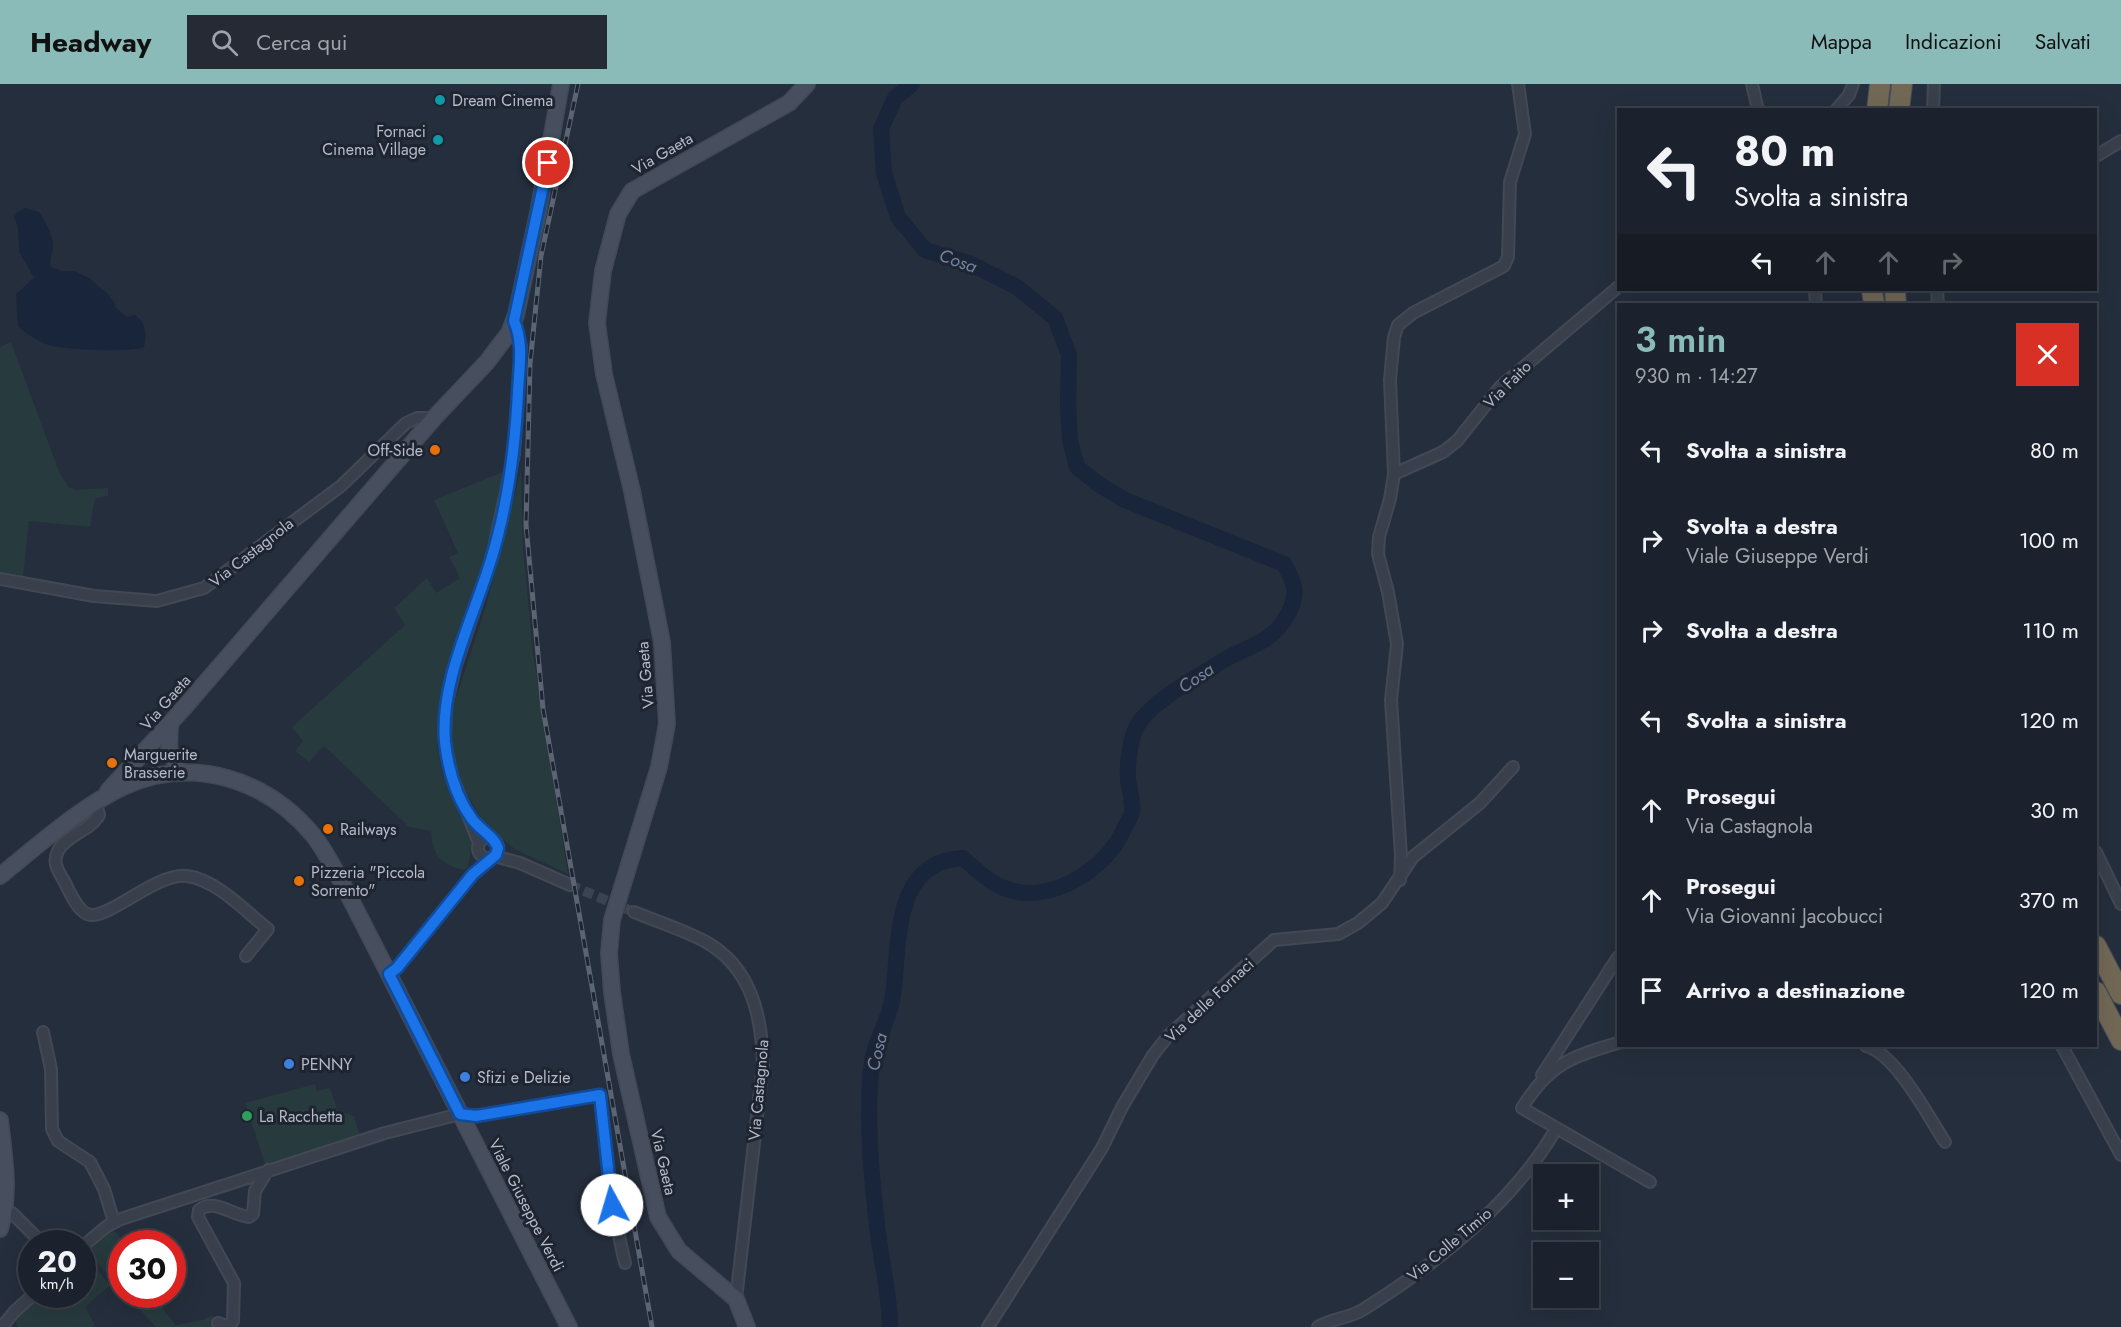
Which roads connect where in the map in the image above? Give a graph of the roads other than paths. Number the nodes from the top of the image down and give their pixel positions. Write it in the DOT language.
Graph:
graph roads {
  1 [pos="561,84"];
  2 [pos="807,84"];
  3 [pos="1518,84"];
  4 [pos="1752,84"];
  5 [pos="1852,84"];
  6 [pos="1880,84"];
  7 [pos="1902,84"];
  8 [pos="1934,84"];
  9 [pos="1758,108"];
  10 [pos="1838,108"];
  11 [pos="1877,108"];
  12 [pos="1899,108"];
  13 [pos="1933,108"];
  14 [pos="2121,141"];
  15 [pos="2097,155"];
  16 [pos="1617,289"];
  17 [pos="514,321"];
  18 [pos="434,418"];
  19 [pos="1394,474"];
  20 [pos="0,579"];
  21 [pos="170,724"];
  22 [pos="142,754"];
  23 [pos="1513,767"];
  24 [pos="180,773"];
  25 [pos="149,778"];
  26 [pos="96,804"];
  27 [pos="471,819"];
  28 [pos="494,842"];
  29 [pos="479,846"];
  30 [pos="2097,854"];
  31 [pos="493,857"];
  32 [pos="520,863"];
  33 [pos="473,874"];
  34 [pos="0,876"];
  35 [pos="1400,880"];
  36 [pos="570,885"];
  37 [pos="2121,904"];
  38 [pos="634,912"];
  39 [pos="2097,948"];
  40 [pos="246,956"];
  41 [pos="1617,959"];
  42 [pos="389,974"];
  43 [pos="2097,994"];
  44 [pos="2121,994"];
  45 [pos="43,1032"];
  46 [pos="2121,1040"];
  47 [pos="1617,1043"];
  48 [pos="1868,1047"];
  49 [pos="2063,1047"];
  50 [pos="1540,1082"];
  51 [pos="460,1114"];
  52 [pos="0,1120"];
  53 [pos="1556,1129"];
  54 [pos="1945,1142"];
  55 [pos="2121,1155"];
  56 [pos="268,1170"];
  57 [pos="1650,1182"];
  58 [pos="5,1211"];
  59 [pos="114,1222"];
  60 [pos="0,1229"];
  61 [pos="29,1230"];
  62 [pos="96,1236"];
  63 [pos="624,1263"];
  64 [pos="736,1299"];
  65 [pos="18,1308"];
  66 [pos="218,1323"];
  67 [pos="2,1327"];
  68 [pos="569,1327"];
  69 [pos="747,1327"];
  70 [pos="988,1327"];
  71 [pos="1318,1327"];
  1 -- 17 [label="main road, Via Gaeta"];
  2 -- 64 [label="main road, Via Gaeta"];
  3 -- 19 [label="street"];
  4 -- 9 [label="street"];
  5 -- 10 [label="street"];
  6 -- 11 [label="highway"];
  7 -- 12 [label="highway"];
  8 -- 13 [label="street"];
  14 -- 15 [label="street"];
  16 -- 19 [label="street, Via Faito"];
  17 -- 18 [label="main road, Via Gaeta"];
  17 -- 27 [label="street"];
  18 -- 20 [label="street, Via Castagnola"];
  18 -- 21 [label="main road, Via Gaeta"];
  19 -- 35 [label="street"];
  21 -- 22 [label="main road, Via Gaeta"];
  21 -- 24 [label="main road"];
  22 -- 25 [label="main road"];
  22 -- 26 [label="main road, Via Gaeta"];
  23 -- 35 [label="street, Via delle Fornaci"];
  24 -- 25 [label="main road, Viale Giuseppe Verdi"];
  24 -- 42 [label="main road, Viale Giuseppe Verdi"];
  25 -- 26 [label="main road, Viale Giuseppe Verdi"];
  26 -- 34 [label="main road"];
  26 -- 40 [label="street"];
  27 -- 28 [label="street"];
  27 -- 29 [label="street"];
  28 -- 29 [label="street"];
  28 -- 31 [label="street"];
  28 -- 32 [label="street"];
  29 -- 31 [label="street"];
  29 -- 33 [label="street"];
  30 -- 37 [label="street"];
  31 -- 32 [label="street"];
  31 -- 33 [label="street"];
  32 -- 36 [label="street"];
  33 -- 42 [label="street"];
  35 -- 70 [label="street, Via delle Fornaci"];
  38 -- 64 [label="street, Via Castagnola"];
  39 -- 44 [label="highway"];
  41 -- 50 [label="street"];
  42 -- 51 [label="main road, Viale Giuseppe Verdi"];
  43 -- 46 [label="highway"];
  45 -- 59 [label="street"];
  47 -- 50 [label="street"];
  48 -- 54 [label="street"];
  49 -- 55 [label="street"];
  50 -- 53 [label="street"];
  51 -- 56 [label="street"];
  51 -- 63 [label="street"];
  51 -- 68 [label="main road, Viale Giuseppe Verdi"];
  52 -- 58 [label="main road"];
  53 -- 57 [label="street"];
  53 -- 71 [label="street, Via Colle Timio"];
  56 -- 59 [label="street"];
  56 -- 66 [label="street"];
  58 -- 60 [label="main road"];
  58 -- 61 [label="street"];
  59 -- 62 [label="street"];
  64 -- 69 [label="main road, Via Gaeta"];
  65 -- 67 [label="street"];
}
